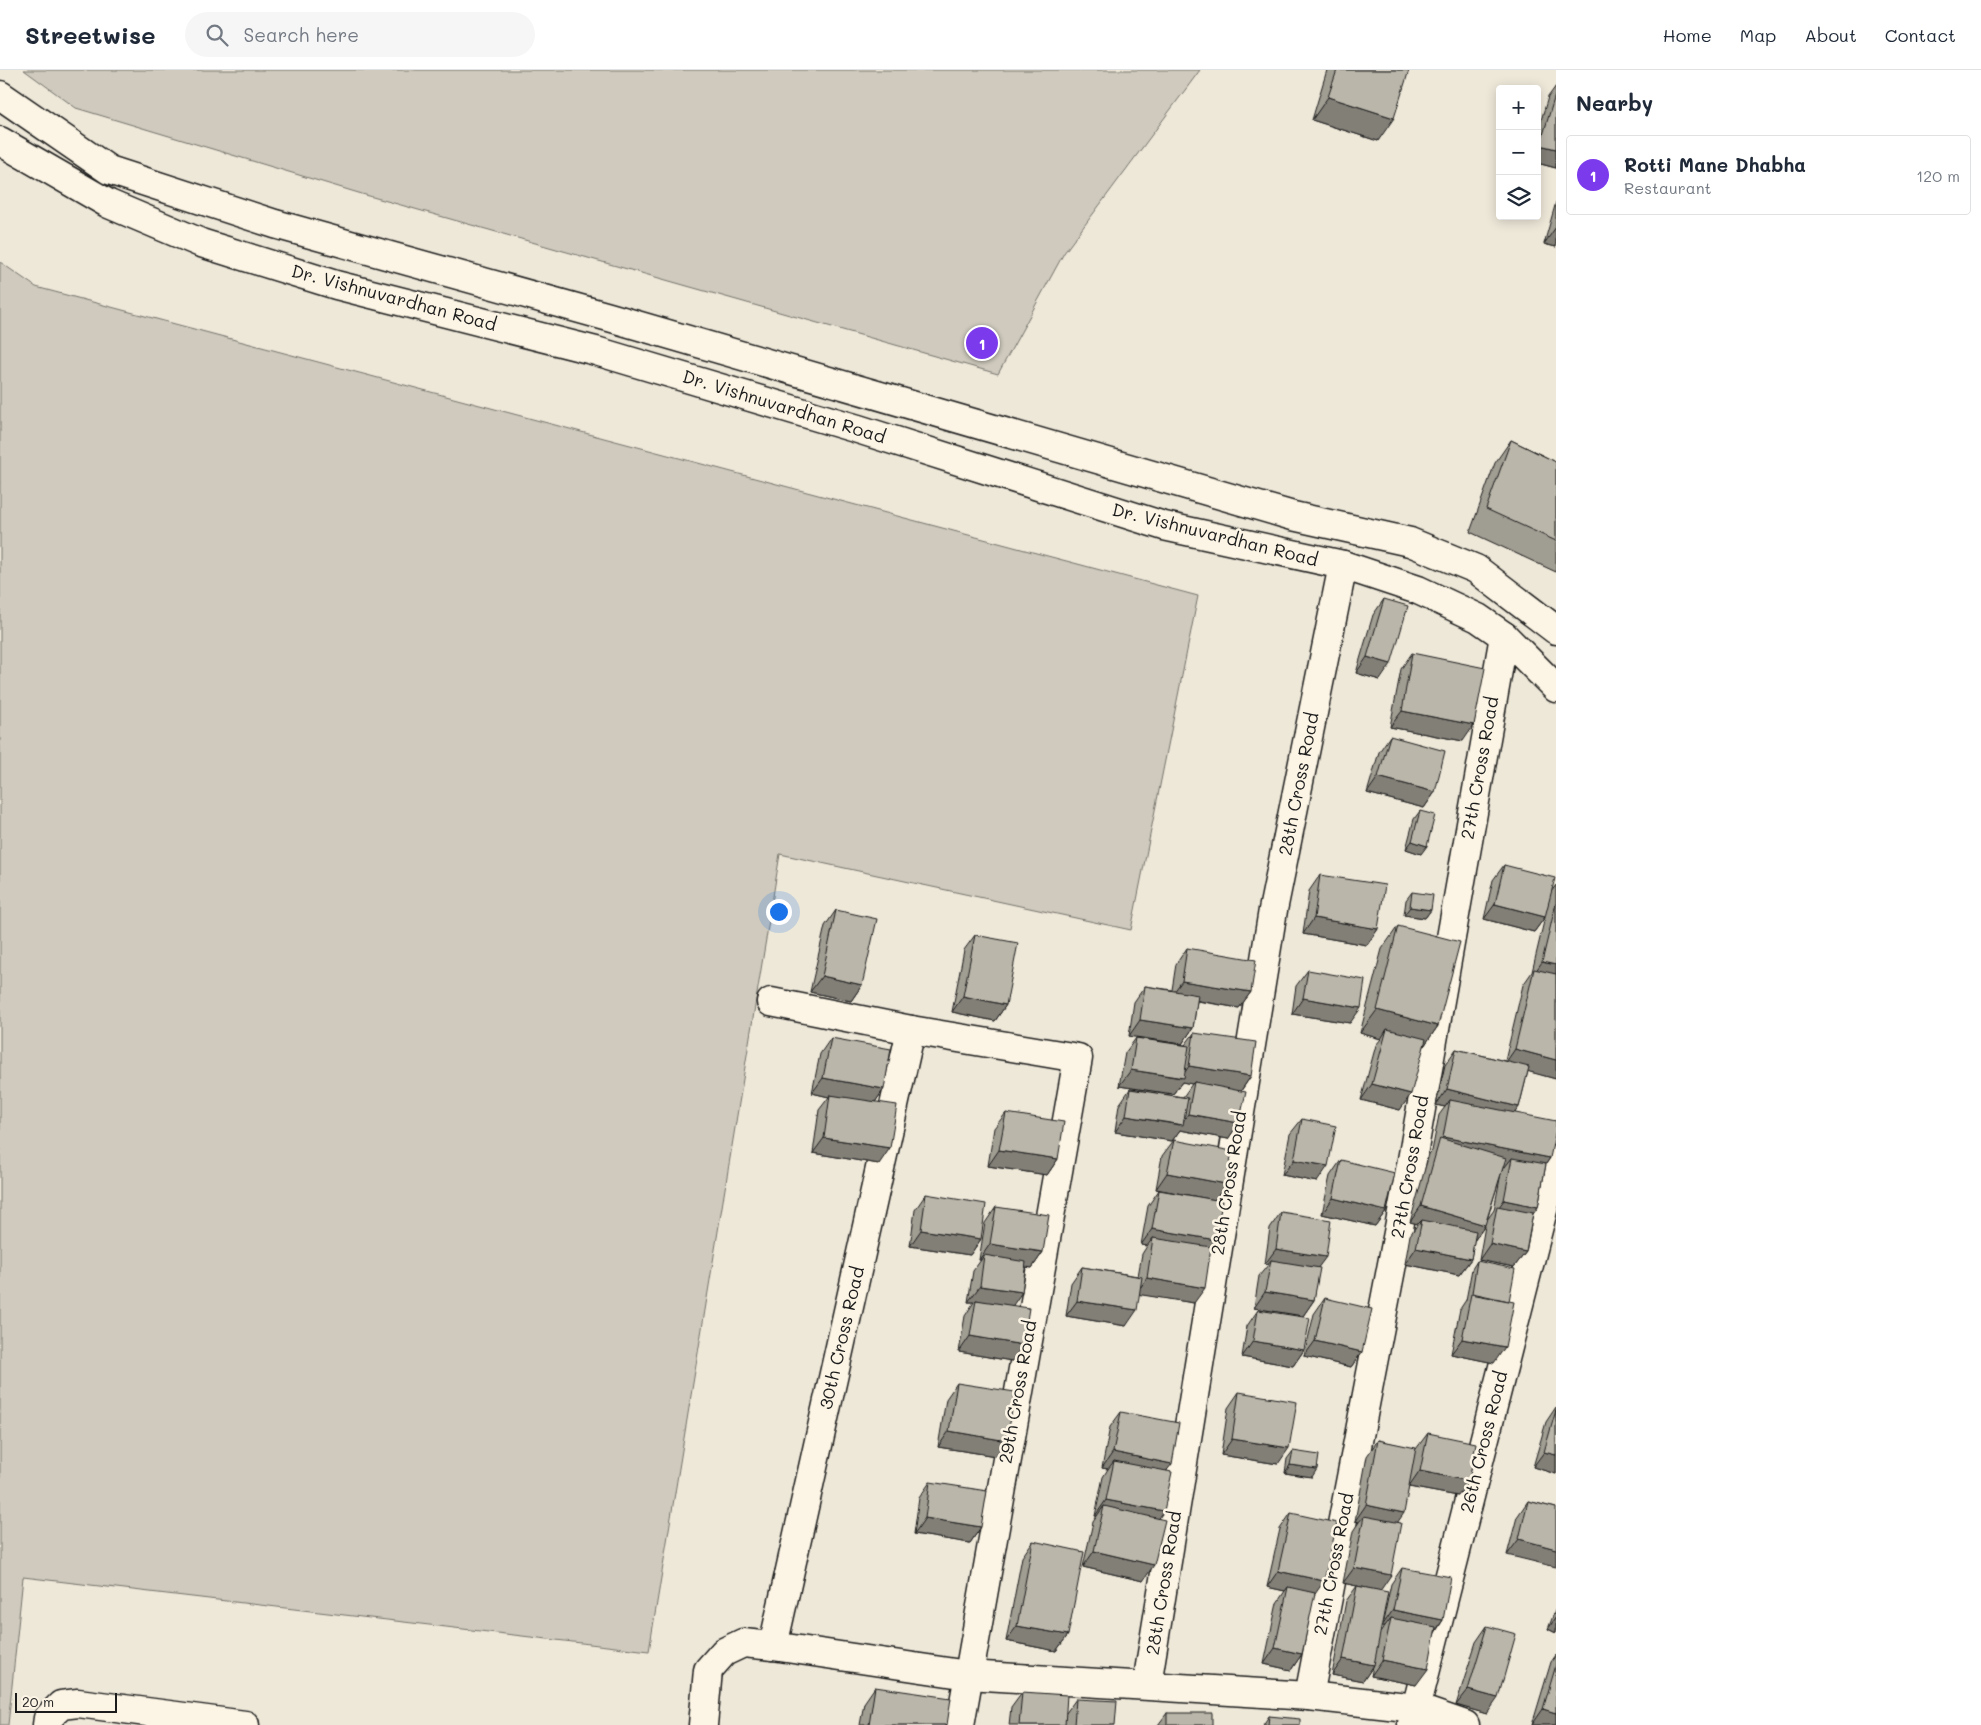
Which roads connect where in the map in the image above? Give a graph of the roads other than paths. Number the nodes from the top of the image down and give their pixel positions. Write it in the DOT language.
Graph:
graph roads {
  1 [pos="0,95"];
  2 [pos="0,141"];
  3 [pos="1343,566"];
  4 [pos="1556,630"];
  5 [pos="1504,636"];
  6 [pos="1556,688"];
  7 [pos="771,1002"];
  8 [pos="911,1030"];
  9 [pos="1556,1159"];
  10 [pos="1552,1196"];
  11 [pos="772,1646"];
  12 [pos="968,1675"];
  13 [pos="1147,1684"];
  14 [pos="1309,1696"];
  15 [pos="1414,1716"];
  16 [pos="47,1725"];
  17 [pos="245,1725"];
  18 [pos="703,1725"];
  19 [pos="960,1725"];
  20 [pos="1465,1725"];
  1 -- 4 [label="street, Dr. Vishnuvardhan Road"];
  2 -- 3 [label="street, Dr. Vishnuvardhan Road"];
  3 -- 5 [label="street, Dr. Vishnuvardhan Road"];
  3 -- 13 [label="street, 28th Cross Road"];
  5 -- 6 [label="street, Dr. Vishnuvardhan Road"];
  5 -- 14 [label="street, 27th Cross Road"];
  7 -- 8 [label="street"];
  8 -- 11 [label="street, 30th Cross Road"];
  8 -- 12 [label="street, 29th Cross Road"];
  9 -- 10 [label="street, 26th Cross Road"];
  10 -- 15 [label="street, 26th Cross Road"];
  11 -- 12 [label="street"];
  11 -- 18 [label="street"];
  12 -- 13 [label="street"];
  12 -- 19 [label="street, 29th Cross Road"];
  13 -- 14 [label="street"];
  14 -- 15 [label="street"];
  15 -- 20 [label="street"];
  16 -- 17 [label="street"];
}
